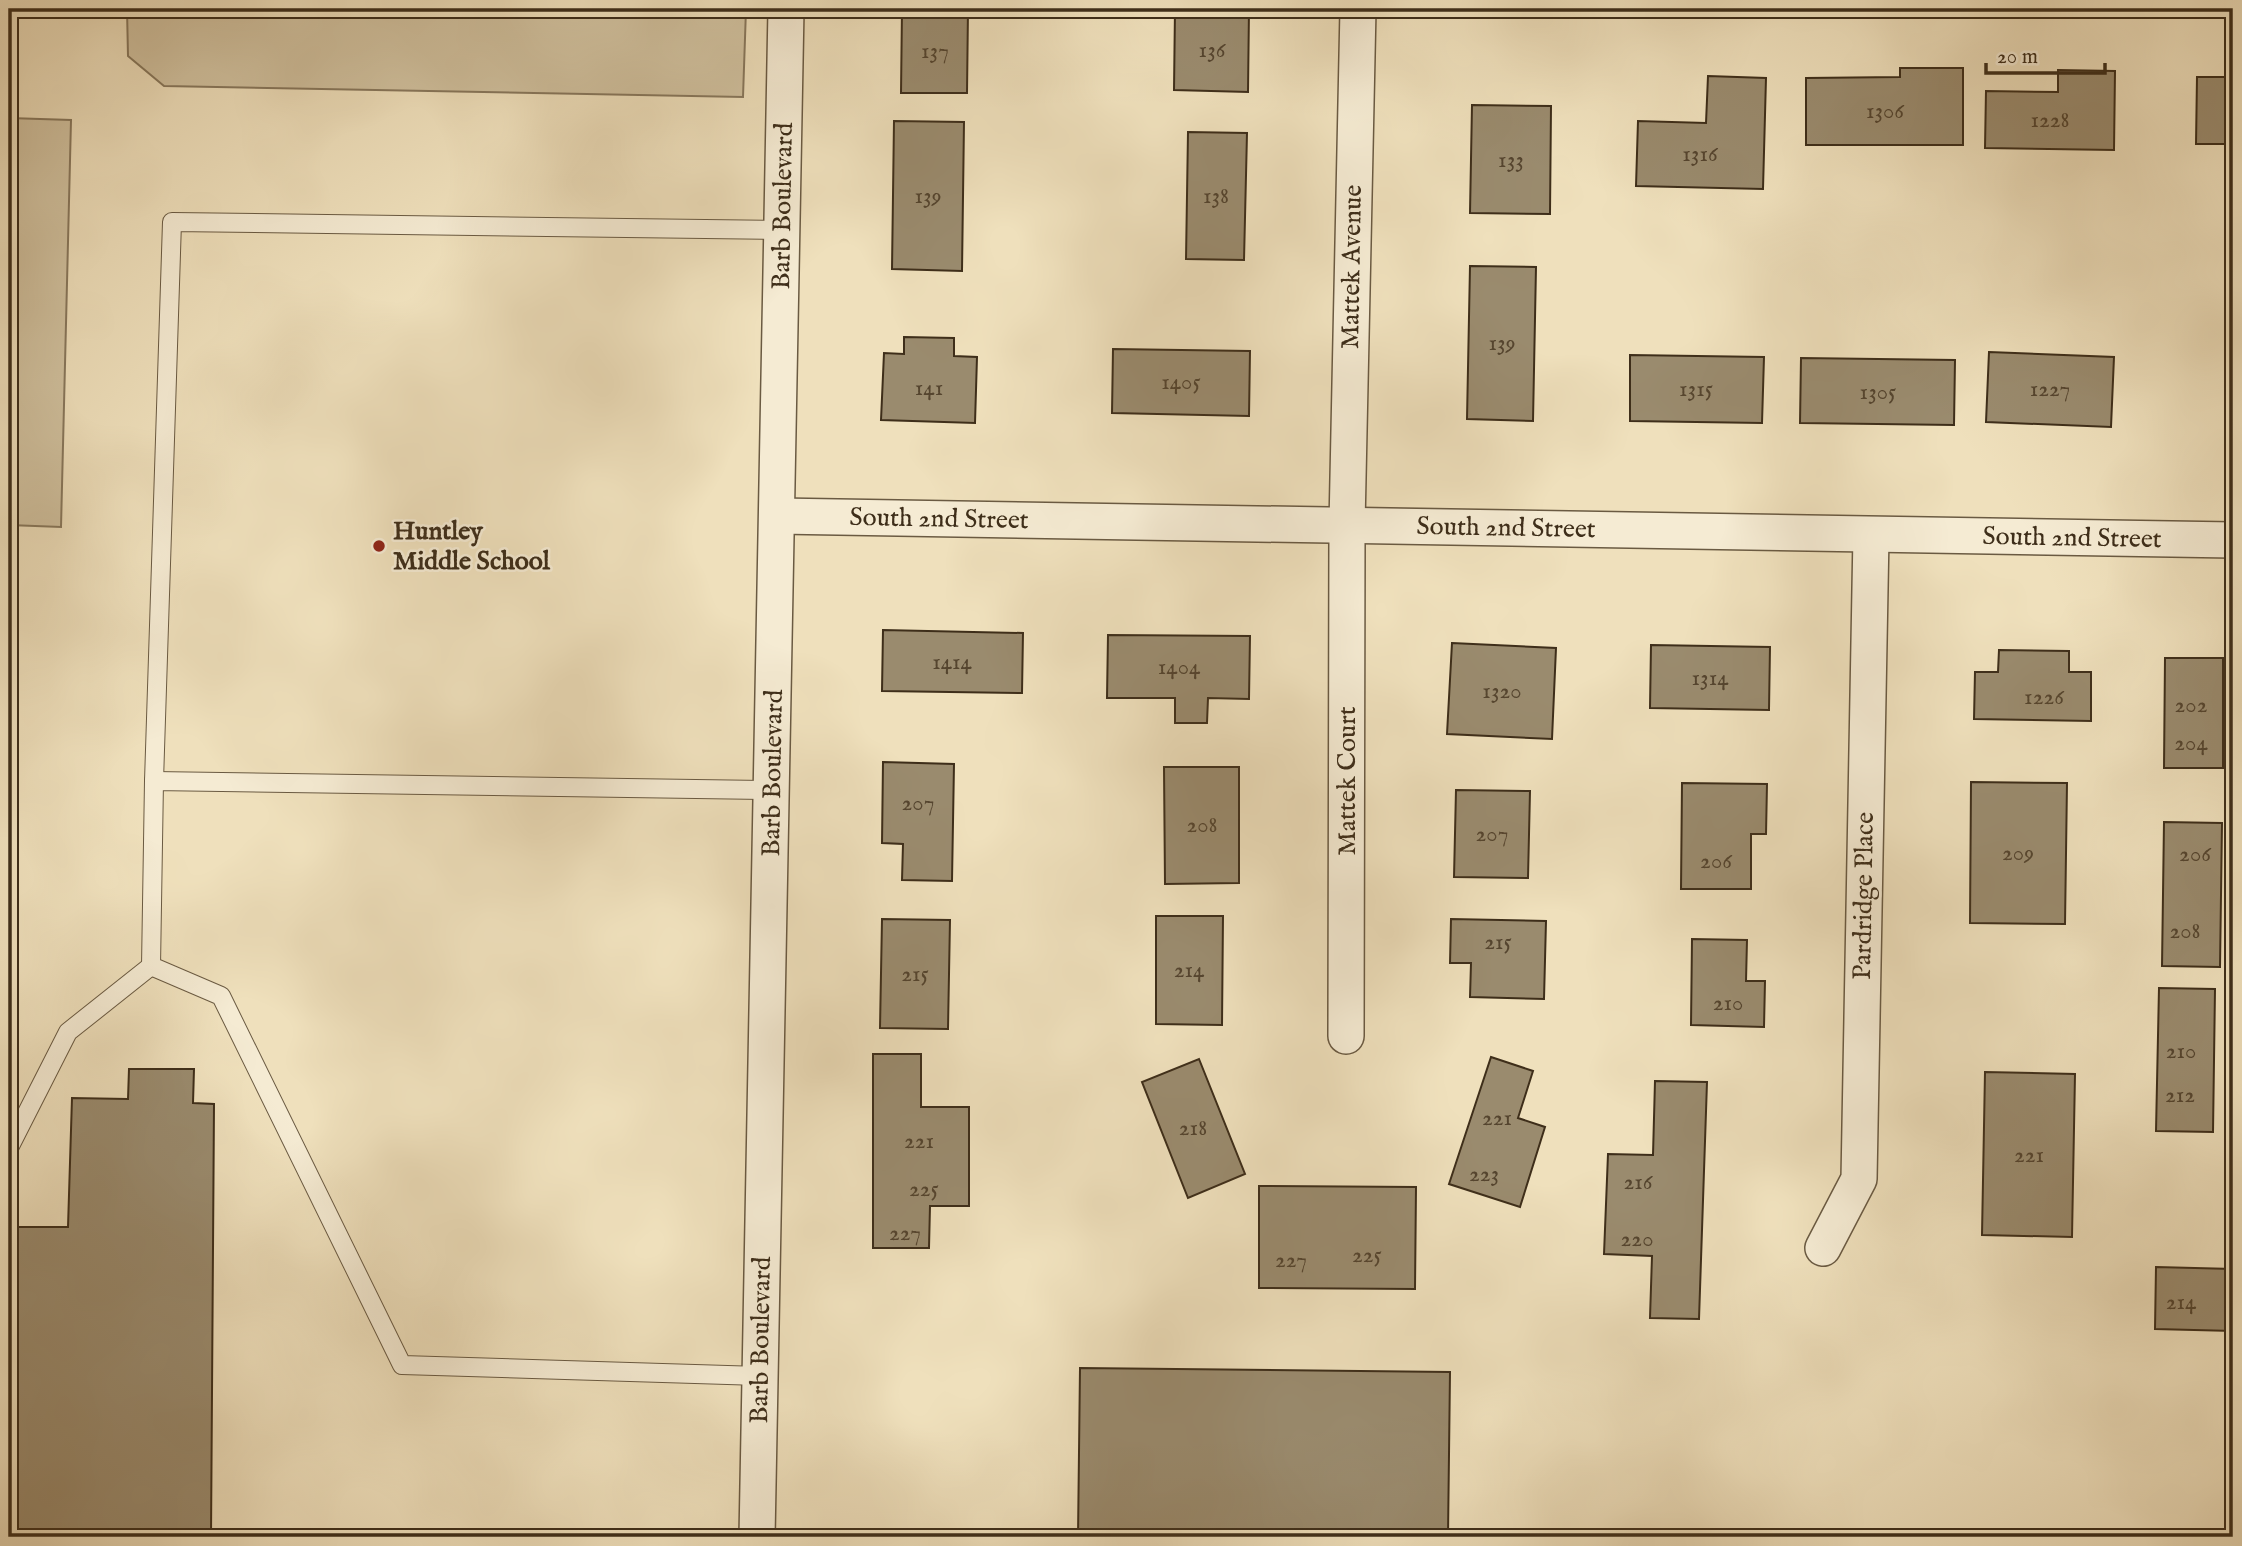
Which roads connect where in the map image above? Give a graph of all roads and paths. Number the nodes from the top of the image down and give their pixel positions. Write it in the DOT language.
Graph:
graph roads {
  1 [pos="786,9"];
  2 [pos="1358,9"];
  3 [pos="783,230"];
  4 [pos="778,516"];
  5 [pos="1347,525"];
  6 [pos="1871,536"];
  7 [pos="2233,540"];
  8 [pos="154,781"];
  9 [pos="772,790"];
  10 [pos="151,967"];
  11 [pos="1346,1036"];
  12 [pos="9,1148"];
  13 [pos="1823,1248"];
  14 [pos="760,1376"];
  15 [pos="757,1537"];
  1 -- 3 [label="street, Barb Boulevard"];
  2 -- 5 [label="street, Mattek Avenue"];
  3 -- 4 [label="street, Barb Boulevard"];
  3 -- 8 [label="lane"];
  4 -- 5 [label="street, South 2nd Street"];
  4 -- 9 [label="street, Barb Boulevard"];
  5 -- 6 [label="street, South 2nd Street"];
  5 -- 11 [label="street, Mattek Court"];
  6 -- 7 [label="street, South 2nd Street"];
  6 -- 13 [label="street, Pardridge Place"];
  8 -- 9 [label="lane"];
  8 -- 10 [label="lane"];
  9 -- 14 [label="street, Barb Boulevard"];
  10 -- 12 [label="lane"];
  10 -- 14 [label="lane"];
  14 -- 15 [label="street, Barb Boulevard"];
}
